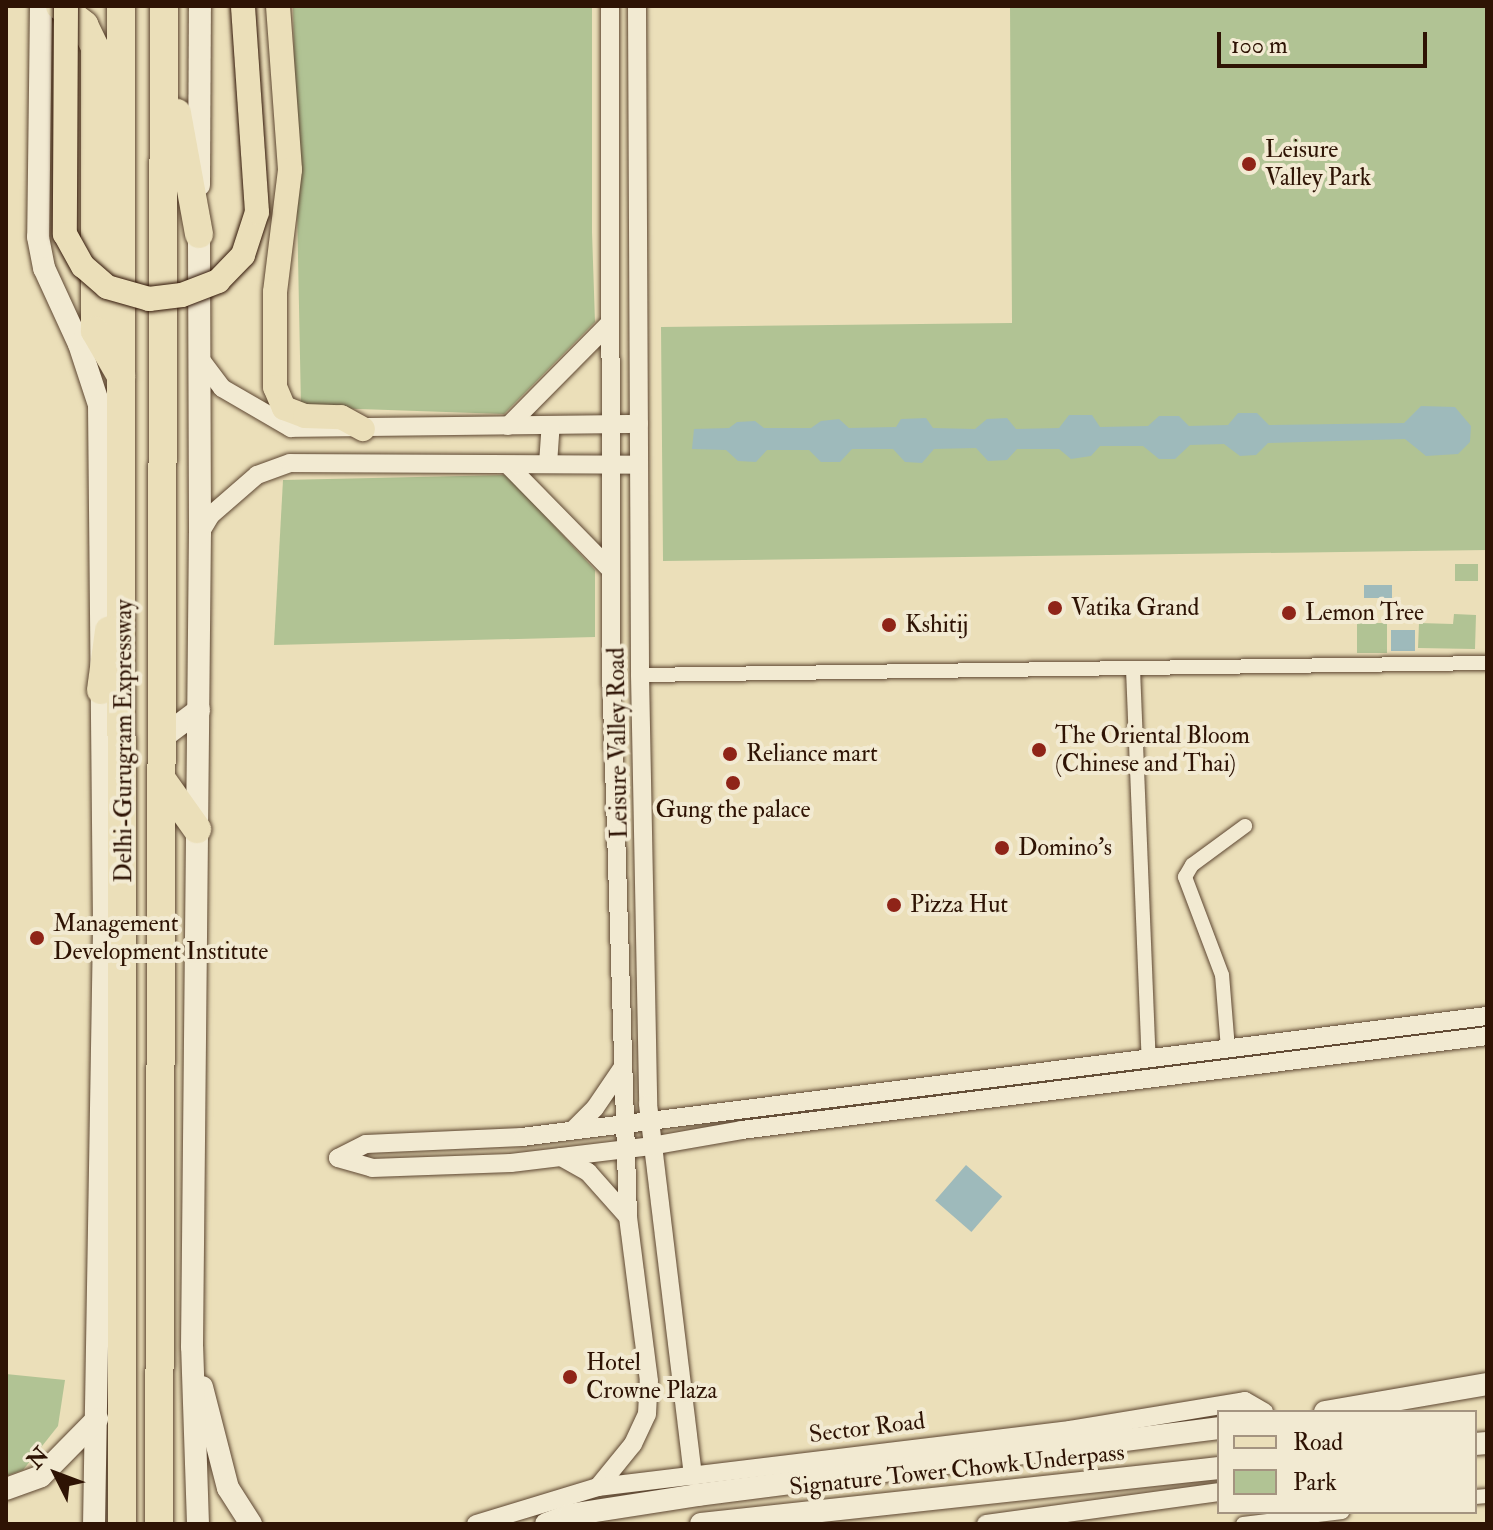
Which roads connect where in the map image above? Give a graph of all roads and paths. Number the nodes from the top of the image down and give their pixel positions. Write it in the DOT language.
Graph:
graph roads {
  1 [pos="41,6"];
  2 [pos="63,6"];
  3 [pos="121,6"];
  4 [pos="164,6"];
  5 [pos="200,6"];
  6 [pos="243,6"];
  7 [pos="278,6"];
  8 [pos="610,6"];
  9 [pos="637,6"];
  10 [pos="164,41"];
  11 [pos="199,234"];
  12 [pos="610,323"];
  13 [pos="201,360"];
  14 [pos="122,379"];
  15 [pos="611,424"];
  16 [pos="639,424"];
  17 [pos="551,425"];
  18 [pos="508,426"];
  19 [pos="363,429"];
  20 [pos="548,464"];
  21 [pos="611,464"];
  22 [pos="508,465"];
  23 [pos="639,465"];
  24 [pos="200,533"];
  25 [pos="123,537"];
  26 [pos="611,570"];
  27 [pos="1487,663"];
  28 [pos="1133,669"];
  29 [pos="640,675"];
  30 [pos="101,690"];
  31 [pos="199,710"];
  32 [pos="163,737"];
  33 [pos="163,790"];
  34 [pos="1245,826"];
  35 [pos="197,829"];
  36 [pos="1487,1016"];
  37 [pos="1487,1036"];
  38 [pos="1228,1049"];
  39 [pos="1149,1059"];
  40 [pos="623,1067"];
  41 [pos="649,1120"];
  42 [pos="625,1124"];
  43 [pos="573,1130"];
  44 [pos="651,1146"];
  45 [pos="625,1147"];
  46 [pos="561,1157"];
  47 [pos="628,1217"];
  48 [pos="192,1347"];
  49 [pos="1487,1384"];
  50 [pos="1261,1410"];
  51 [pos="1337,1410"];
  52 [pos="97,1419"];
  53 [pos="1217,1428"];
  54 [pos="1217,1468"];
  55 [pos="693,1476"];
  56 [pos="598,1487"];
  57 [pos="6,1489"];
  58 [pos="1217,1492"];
  59 [pos="1330,1514"];
  60 [pos="1290,1521"];
  61 [pos="94,1524"];
  62 [pos="122,1524"];
  63 [pos="159,1524"];
  64 [pos="198,1524"];
  65 [pos="251,1524"];
  66 [pos="476,1524"];
  67 [pos="546,1524"];
  68 [pos="701,1524"];
  69 [pos="986,1524"];
  70 [pos="1243,1524"];
  1 -- 30 [label="main road"];
  2 -- 6 [label="main road, bridge"];
  2 -- 14 [label="highway"];
  3 -- 14 [label="highway, Delhi-Gurugram Expressway"];
  4 -- 10 [label="highway, Delhi-Gurugram Expressway"];
  5 -- 11 [label="main road"];
  7 -- 19 [label="main road"];
  8 -- 12 [label="street, Leisure Valley Road"];
  9 -- 16 [label="street, Leisure Valley Road"];
  10 -- 11 [label="highway"];
  10 -- 32 [label="highway, Delhi-Gurugram Expressway"];
  11 -- 13 [label="main road"];
  12 -- 15 [label="street, Leisure Valley Road"];
  12 -- 18 [label="street"];
  13 -- 19 [label="street"];
  13 -- 24 [label="main road"];
  14 -- 25 [label="highway, Delhi-Gurugram Expressway"];
  15 -- 16 [label="street"];
  15 -- 17 [label="street"];
  15 -- 21 [label="street, Leisure Valley Road"];
  16 -- 23 [label="street, Leisure Valley Road"];
  17 -- 18 [label="street"];
  17 -- 20 [label="street"];
  18 -- 19 [label="street"];
  20 -- 21 [label="street"];
  20 -- 22 [label="street"];
  21 -- 23 [label="street"];
  21 -- 26 [label="street, Leisure Valley Road"];
  22 -- 24 [label="street"];
  22 -- 26 [label="street"];
  23 -- 29 [label="street, Leisure Valley Road"];
  24 -- 31 [label="main road"];
  25 -- 30 [label="highway"];
  25 -- 62 [label="highway, Delhi-Gurugram Expressway"];
  26 -- 40 [label="street, Leisure Valley Road"];
  27 -- 28 [label="street"];
  28 -- 29 [label="street"];
  28 -- 39 [label="street"];
  29 -- 41 [label="street, Leisure Valley Road"];
  30 -- 52 [label="main road"];
  31 -- 32 [label="main road"];
  31 -- 35 [label="main road"];
  32 -- 33 [label="highway, Delhi-Gurugram Expressway"];
  33 -- 35 [label="highway"];
  33 -- 63 [label="highway, Delhi-Gurugram Expressway"];
  34 -- 38 [label="street"];
  35 -- 48 [label="main road"];
  36 -- 38 [label="street"];
  37 -- 44 [label="street"];
  38 -- 39 [label="street"];
  39 -- 41 [label="street"];
  40 -- 42 [label="street, Leisure Valley Road"];
  40 -- 43 [label="street"];
  41 -- 42 [label="street"];
  41 -- 44 [label="street, Leisure Valley Road"];
  42 -- 43 [label="street"];
  42 -- 45 [label="street, Leisure Valley Road"];
  43 -- 46 [label="street"];
  44 -- 45 [label="street"];
  44 -- 55 [label="street, Leisure Valley Road"];
  45 -- 46 [label="street"];
  45 -- 47 [label="street, Leisure Valley Road"];
  46 -- 47 [label="street"];
  47 -- 56 [label="street, Leisure Valley Road"];
  48 -- 64 [label="main road"];
  48 -- 65 [label="main road"];
  49 -- 51 [label="main road"];
  50 -- 55 [label="street, Sector Road"];
  52 -- 57 [label="main road"];
  52 -- 61 [label="main road"];
  53 -- 67 [label="main road, Signature Tower Chowk Underpass"];
  54 -- 68 [label="main road, Signature Tower Chowk Underpass"];
  55 -- 56 [label="street, Sector Road"];
  56 -- 66 [label="street, Sector Road"];
  58 -- 69 [label="street"];
  59 -- 60 [label="street"];
  60 -- 70 [label="street"];
}
